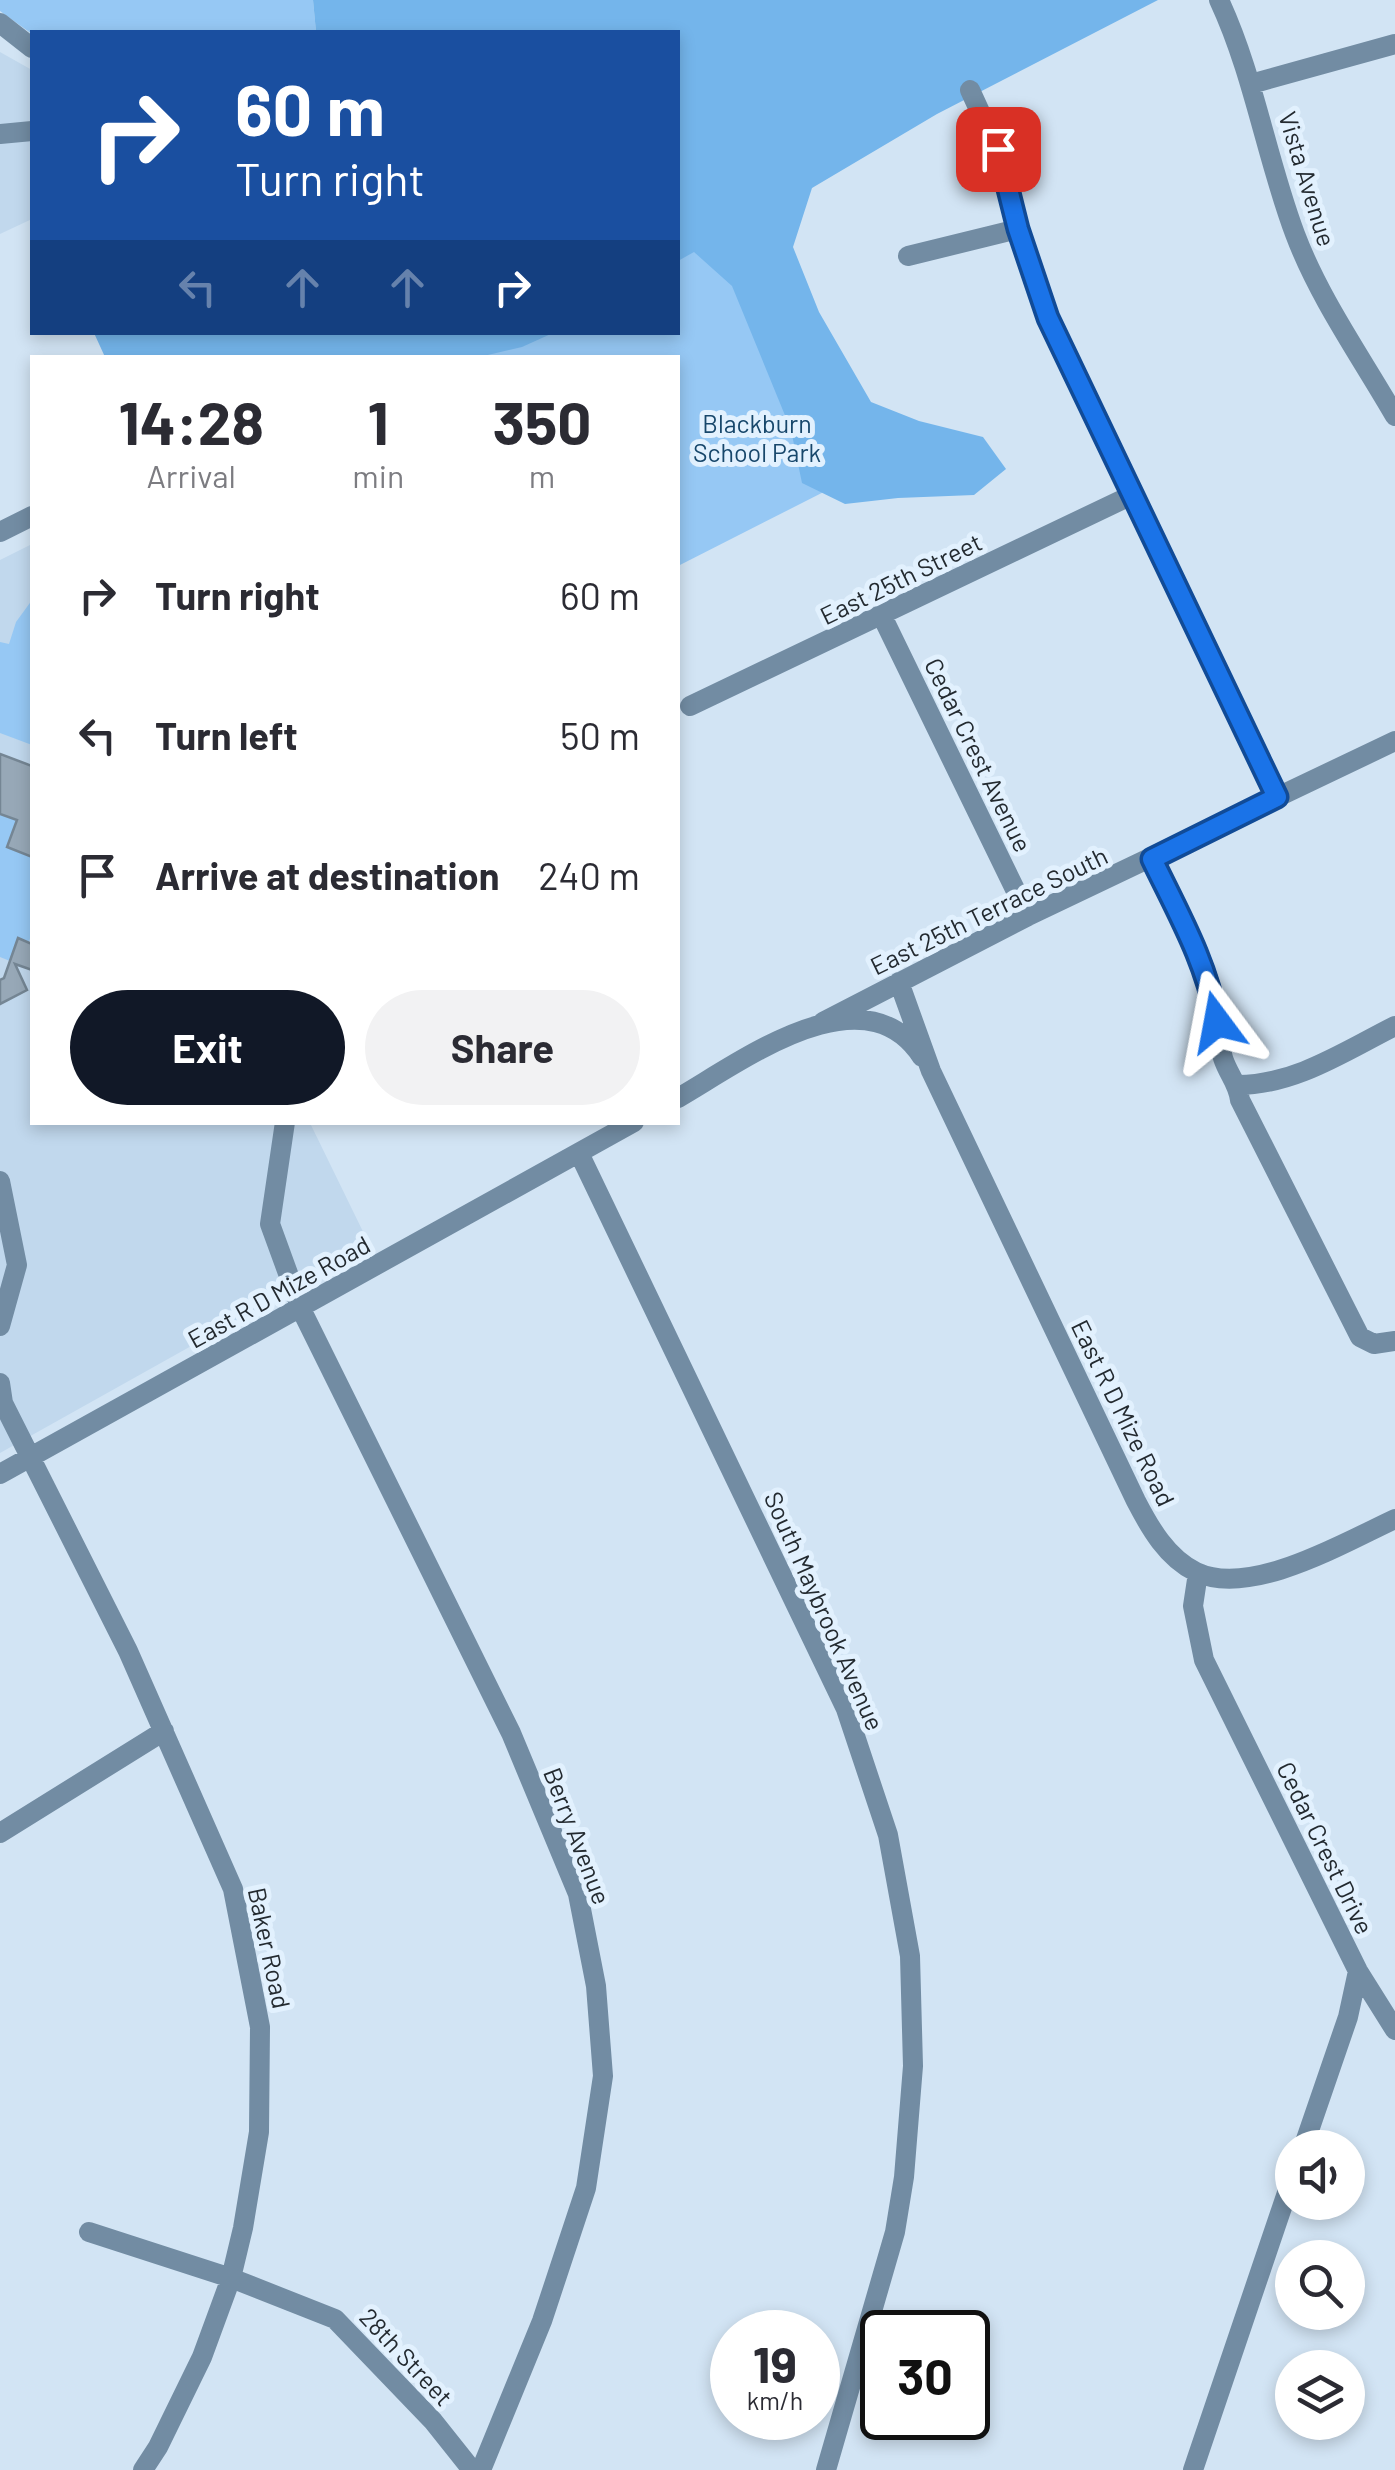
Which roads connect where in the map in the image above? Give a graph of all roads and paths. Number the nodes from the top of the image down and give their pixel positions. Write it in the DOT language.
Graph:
graph roads {
  1 [pos="1219,0"];
  2 [pos="0,23"];
  3 [pos="1395,44"];
  4 [pos="30,46"];
  5 [pos="1251,84"];
  6 [pos="970,90"];
  7 [pos="30,131"];
  8 [pos="0,134"];
  9 [pos="1018,229"];
  10 [pos="908,256"];
  11 [pos="1395,416"];
  12 [pos="1132,495"];
  13 [pos="30,517"];
  14 [pos="0,532"];
  15 [pos="882,616"];
  16 [pos="690,706"];
  17 [pos="1395,742"];
  18 [pos="1277,797"];
  19 [pos="1152,859"];
  20 [pos="1028,916"];
  21 [pos="899,982"];
  22 [pos="823,1022"];
  23 [pos="1395,1026"];
  24 [pos="932,1071"];
  25 [pos="1238,1085"];
  26 [pos="680,1097"];
  27 [pos="284,1125"];
  28 [pos="629,1125"];
  29 [pos="580,1153"];
  30 [pos="0,1180"];
  31 [pos="302,1308"];
  32 [pos="0,1326"];
  33 [pos="1395,1340"];
  34 [pos="0,1382"];
  35 [pos="32,1457"];
  36 [pos="0,1474"];
  37 [pos="1395,1518"];
  38 [pos="1198,1574"];
  39 [pos="164,1730"];
  40 [pos="0,1833"];
  41 [pos="1358,1970"];
  42 [pos="1395,2030"];
  43 [pos="1309,2130"];
  44 [pos="1278,2220"];
  45 [pos="89,2232"];
  46 [pos="231,2278"];
  47 [pos="143,2470"];
  48 [pos="472,2470"];
  49 [pos="481,2470"];
  50 [pos="826,2470"];
  51 [pos="1193,2470"];
  1 -- 5 [label="street, Vista Avenue"];
  2 -- 4 [label="street"];
  3 -- 5 [label="street"];
  5 -- 11 [label="street, Vista Avenue"];
  6 -- 9 [label="street"];
  7 -- 8 [label="street"];
  9 -- 10 [label="street"];
  9 -- 12 [label="street"];
  12 -- 15 [label="street, East 25th Street"];
  12 -- 18 [label="street"];
  13 -- 14 [label="street"];
  15 -- 16 [label="street, East 25th Street"];
  15 -- 20 [label="street, Cedar Crest Avenue"];
  17 -- 18 [label="street, East 25th Terrace South"];
  18 -- 19 [label="street, East 25th Terrace South"];
  19 -- 20 [label="street, East 25th Terrace South"];
  19 -- 25 [label="street"];
  20 -- 21 [label="street, East 25th Terrace South"];
  21 -- 22 [label="street, East 25th Terrace South"];
  21 -- 24 [label="street, East R D Mize Road"];
  22 -- 24 [label="street, East R D Mize Road"];
  22 -- 26 [label="street, East R D Mize Road"];
  23 -- 25 [label="street"];
  24 -- 38 [label="street, East R D Mize Road"];
  25 -- 33 [label="street"];
  27 -- 31 [label="street, Berry Avenue"];
  28 -- 29 [label="street, East R D Mize Road"];
  29 -- 31 [label="street, East R D Mize Road"];
  29 -- 50 [label="street, South Maybrook Avenue"];
  30 -- 32 [label="street"];
  31 -- 35 [label="street, East R D Mize Road"];
  31 -- 49 [label="street, Berry Avenue"];
  34 -- 35 [label="street, Baker Road"];
  35 -- 36 [label="street, East R D Mize Road"];
  35 -- 39 [label="street, Baker Road"];
  37 -- 38 [label="street"];
  38 -- 41 [label="street, Cedar Crest Drive"];
  39 -- 40 [label="street"];
  39 -- 46 [label="street, Baker Road"];
  41 -- 42 [label="street"];
  41 -- 43 [label="street, Cedar Crest Drive"];
  44 -- 51 [label="street"];
  45 -- 46 [label="street, 28th Street"];
  46 -- 47 [label="street, Baker Road"];
  46 -- 48 [label="street, 28th Street"];
}
